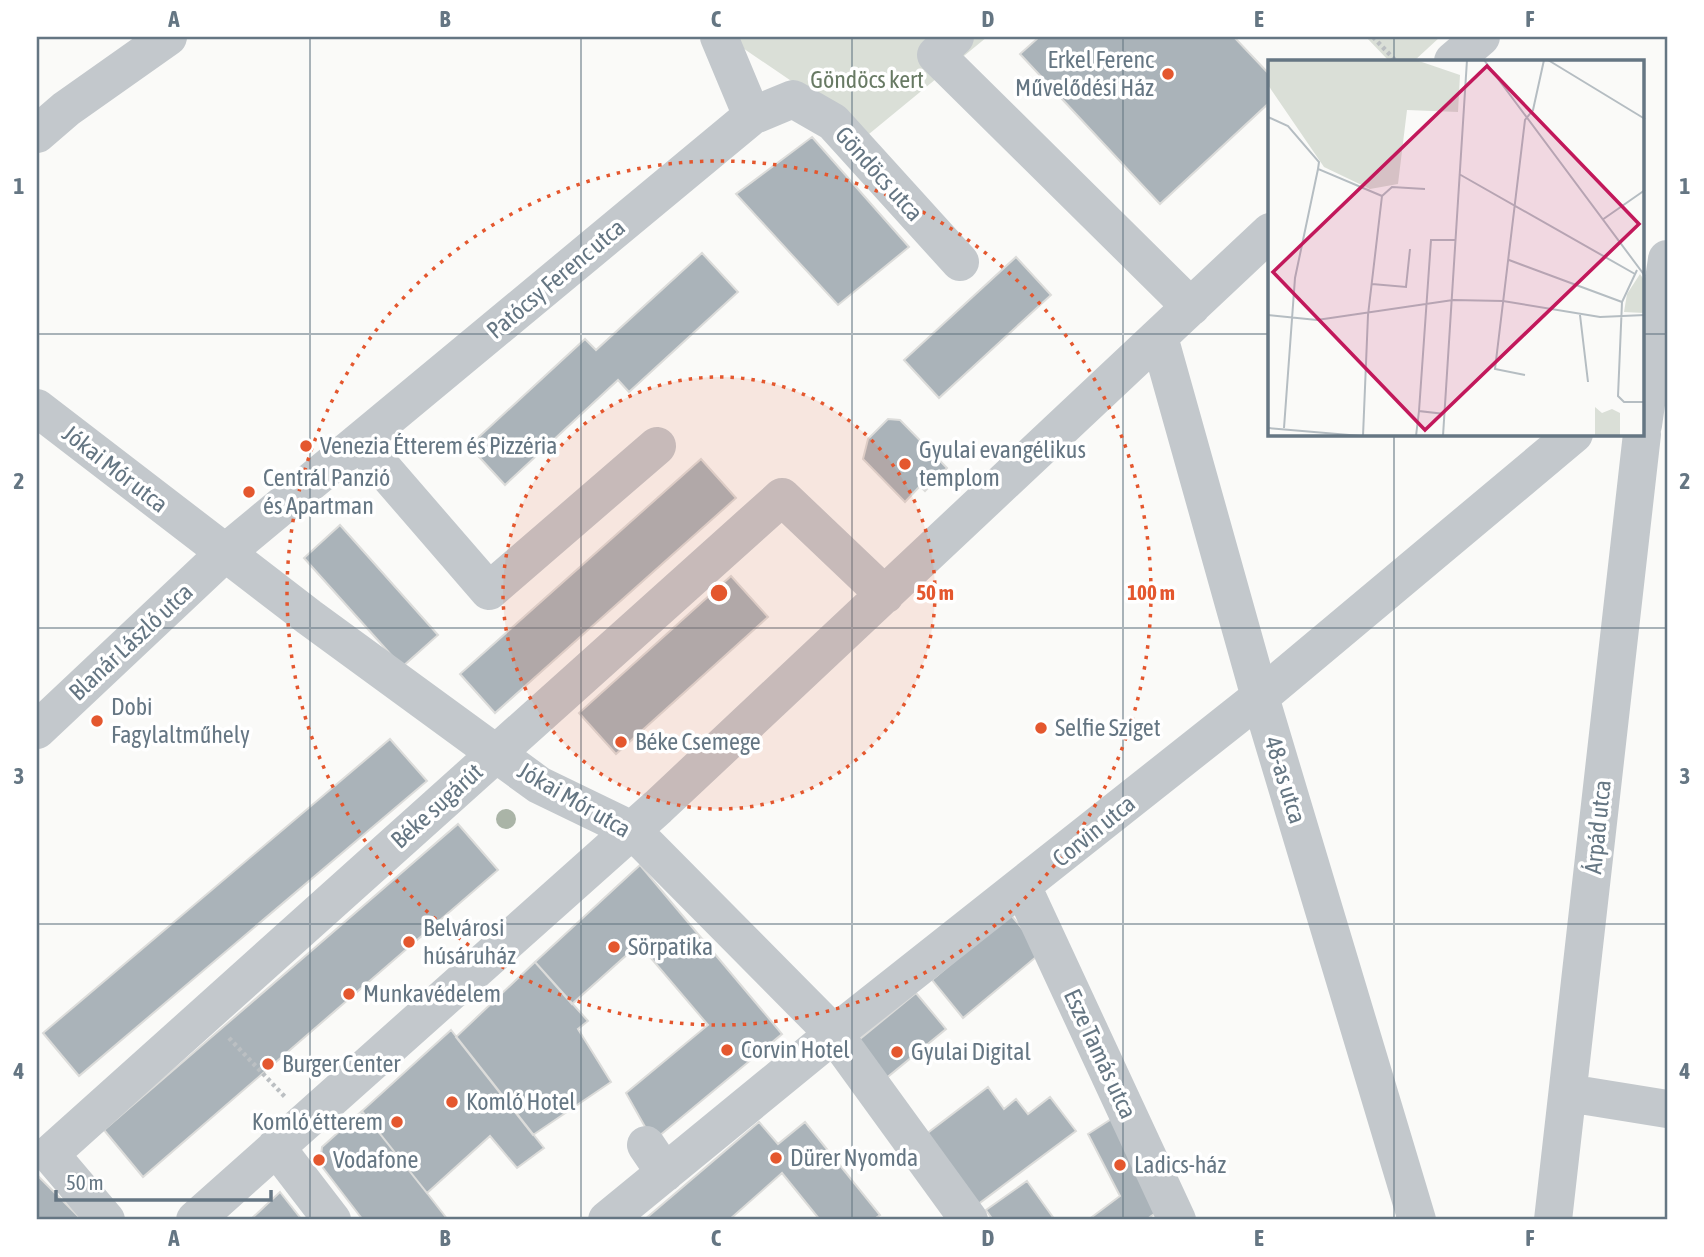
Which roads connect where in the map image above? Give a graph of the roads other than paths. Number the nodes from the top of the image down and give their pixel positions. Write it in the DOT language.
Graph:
graph roads {
  1 [pos="168,37"];
  2 [pos="719,37"];
  3 [pos="956,37"];
  4 [pos="1481,37"];
  5 [pos="1454,60"];
  6 [pos="751,116"];
  7 [pos="37,134"];
  8 [pos="1268,234"];
  9 [pos="1667,259"];
  10 [pos="960,262"];
  11 [pos="1191,307"];
  12 [pos="1159,337"];
  13 [pos="1653,372"];
  14 [pos="37,408"];
  15 [pos="1644,420"];
  16 [pos="1572,436"];
  17 [pos="1642,436"];
  18 [pos="360,442"];
  19 [pos="657,446"];
  20 [pos="225,553"];
  21 [pos="885,594"];
  22 [pos="1260,697"];
  23 [pos="37,730"];
  24 [pos="495,753"];
  25 [pos="632,830"];
  26 [pos="1023,888"];
  27 [pos="834,1034"];
  28 [pos="1568,1093"];
  29 [pos="1667,1109"];
  30 [pos="276,1147"];
  31 [pos="44,1152"];
  32 [pos="106,1220"];
  33 [pos="195,1220"];
  34 [pos="332,1220"];
  35 [pos="607,1220"];
  36 [pos="969,1220"];
  37 [pos="1177,1220"];
  38 [pos="1417,1220"];
  39 [pos="1553,1220"];
  1 -- 7 [label="street"];
  2 -- 6 [label="street"];
  3 -- 11 [label="street"];
  4 -- 5 [label="street"];
  6 -- 10 [label="street, Göndöcs utca"];
  6 -- 18 [label="street, Patócsy Ferenc utca"];
  8 -- 11 [label="street"];
  9 -- 13 [label="street"];
  11 -- 12 [label="street"];
  12 -- 21 [label="street"];
  12 -- 22 [label="street, 48-as utca"];
  13 -- 15 [label="street"];
  14 -- 20 [label="street, Jókai Mór utca"];
  16 -- 22 [label="street, Corvin utca"];
  17 -- 28 [label="street, Árpád utca"];
  18 -- 19 [label="street"];
  18 -- 20 [label="street, Patócsy Ferenc utca"];
  20 -- 23 [label="street, Blanár László utca"];
  20 -- 24 [label="street, Jókai Mór utca"];
  21 -- 24 [label="street, Béke sugárút"];
  21 -- 25 [label="street"];
  22 -- 26 [label="street, Corvin utca"];
  22 -- 38 [label="street, 48-as utca"];
  24 -- 25 [label="street, Jókai Mór utca"];
  24 -- 31 [label="street, Béke sugárút"];
  25 -- 27 [label="street, Jókai Mór utca"];
  25 -- 30 [label="street"];
  26 -- 27 [label="street, Corvin utca"];
  26 -- 37 [label="street, Esze Tamás utca"];
  27 -- 35 [label="street, Corvin utca"];
  27 -- 36 [label="street, Jókai Mór utca"];
  28 -- 29 [label="street"];
  28 -- 39 [label="street, Árpád utca"];
  30 -- 33 [label="street"];
  30 -- 34 [label="street"];
  31 -- 32 [label="street, Béke sugárút"];
}
